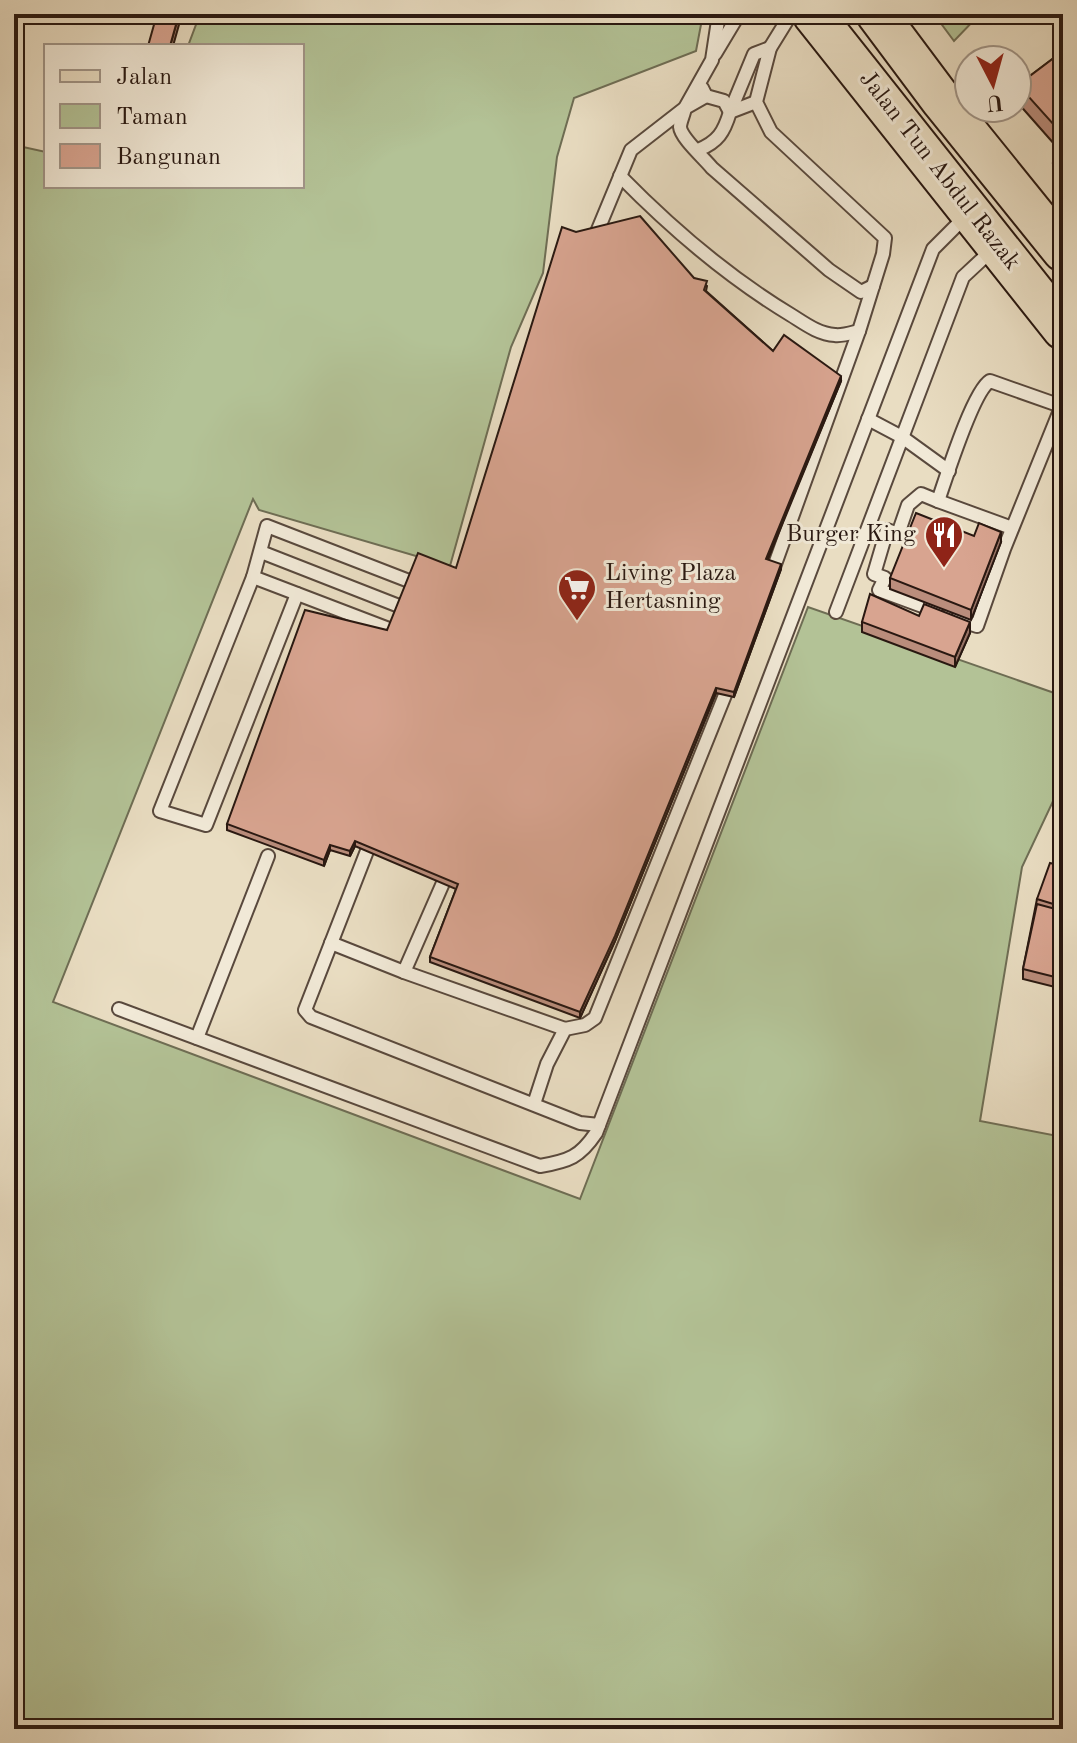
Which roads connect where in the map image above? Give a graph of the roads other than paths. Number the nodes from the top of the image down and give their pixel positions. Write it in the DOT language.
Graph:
graph roads {
  1 [pos="719,14"];
  2 [pos="739,14"];
  3 [pos="791,14"];
  4 [pos="813,14"];
  5 [pos="877,14"];
  6 [pos="770,48"];
  7 [pos="712,60"];
  8 [pos="698,82"];
  9 [pos="706,96"];
  10 [pos="756,102"];
  11 [pos="685,108"];
  12 [pos="730,112"];
  13 [pos="698,150"];
  14 [pos="620,176"];
  15 [pos="971,211"];
  16 [pos="597,232"];
  17 [pos="998,245"];
  18 [pos="1063,251"];
  19 [pos="867,289"];
  20 [pos="1063,329"];
  21 [pos="859,331"];
  22 [pos="1062,405"];
  23 [pos="868,419"];
  24 [pos="902,437"];
  25 [pos="949,471"];
  26 [pos="938,501"];
  27 [pos="1012,528"];
  28 [pos="261,552"];
  29 [pos="774,567"];
  30 [pos="253,577"];
  31 [pos="409,581"];
  32 [pos="297,594"];
  33 [pos="836,612"];
  34 [pos="725,695"];
  35 [pos="367,851"];
  36 [pos="268,856"];
  37 [pos="443,883"];
  38 [pos="331,943"];
  39 [pos="404,972"];
  40 [pos="119,1009"];
  41 [pos="565,1029"];
  42 [pos="197,1038"];
  43 [pos="534,1104"];
  44 [pos="599,1125"];
  1 -- 7 [label="lane"];
  2 -- 7 [label="lane"];
  3 -- 6 [label="lane"];
  4 -- 15 [label="main road, Jalan Tun Abdul Razak"];
  5 -- 18 [label="main road, Jalan Tun Abdul Razak"];
  6 -- 10 [label="lane"];
  6 -- 12 [label="lane"];
  7 -- 8 [label="lane"];
  8 -- 9 [label="lane"];
  8 -- 11 [label="lane"];
  9 -- 11 [label="lane"];
  9 -- 12 [label="lane"];
  10 -- 12 [label="lane"];
  10 -- 19 [label="lane"];
  11 -- 13 [label="lane"];
  11 -- 14 [label="lane"];
  12 -- 13 [label="lane"];
  13 -- 19 [label="lane"];
  14 -- 16 [label="lane"];
  14 -- 21 [label="lane"];
  15 -- 17 [label="main road, Jalan Tun Abdul Razak"];
  15 -- 23 [label="lane"];
  17 -- 20 [label="main road, Jalan Tun Abdul Razak"];
  17 -- 24 [label="lane"];
  19 -- 21 [label="lane"];
  21 -- 29 [label="lane"];
  22 -- 25 [label="lane"];
  22 -- 27 [label="lane"];
  23 -- 24 [label="lane"];
  23 -- 44 [label="lane"];
  24 -- 25 [label="lane"];
  24 -- 33 [label="lane"];
  25 -- 26 [label="lane"];
  26 -- 27 [label="lane"];
  26 -- 27 [label="lane"];
  28 -- 30 [label="lane"];
  28 -- 31 [label="lane"];
  28 -- 32 [label="lane"];
  30 -- 32 [label="lane"];
  30 -- 32 [label="lane"];
  34 -- 41 [label="lane"];
  35 -- 38 [label="lane"];
  36 -- 42 [label="lane"];
  37 -- 39 [label="lane"];
  38 -- 39 [label="lane"];
  38 -- 43 [label="lane"];
  39 -- 41 [label="lane"];
  40 -- 42 [label="lane"];
  41 -- 43 [label="lane"];
  42 -- 44 [label="lane"];
  43 -- 44 [label="lane"];
}
